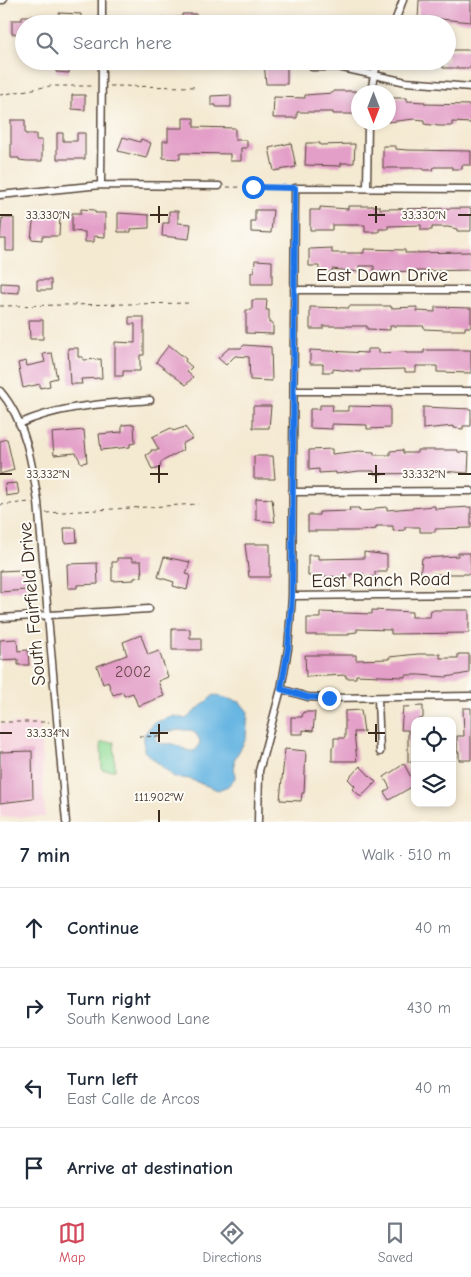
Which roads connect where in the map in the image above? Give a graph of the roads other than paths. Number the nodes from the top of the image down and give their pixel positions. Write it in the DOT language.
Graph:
graph roads {
  1 [pos="102,0"];
  2 [pos="403,0"];
  3 [pos="102,15"];
  4 [pos="397,15"];
  5 [pos="102,70"];
  6 [pos="354,70"];
  7 [pos="376,70"];
  8 [pos="374,75"];
  9 [pos="372,85"];
  10 [pos="471,87"];
  11 [pos="368,130"];
  12 [pos="101,185"];
  13 [pos="219,186"];
  14 [pos="367,188"];
  15 [pos="471,189"];
  16 [pos="0,195"];
  17 [pos="294,290"];
  18 [pos="471,290"];
  19 [pos="0,390"];
  20 [pos="294,391"];
  21 [pos="471,391"];
  22 [pos="150,400"];
  23 [pos="19,424"];
  24 [pos="471,491"];
  25 [pos="292,492"];
  26 [pos="471,594"];
  27 [pos="292,596"];
  28 [pos="149,609"];
  29 [pos="47,614"];
  30 [pos="0,618"];
  31 [pos="281,689"];
  32 [pos="471,696"];
  33 [pos="378,698"];
  34 [pos="380,752"];
  35 [pos="66,822"];
  36 [pos="258,822"];
  1 -- 3 [label="street"];
  2 -- 4 [label="street"];
  5 -- 12 [label="street"];
  6 -- 8 [label="street"];
  7 -- 8 [label="street"];
  8 -- 9 [label="street"];
  8 -- 10 [label="street"];
  11 -- 14 [label="street"];
  12 -- 13 [label="street"];
  12 -- 16 [label="street"];
  14 -- 15 [label="street"];
  14 -- 17 [label="street"];
  17 -- 18 [label="street, East Dawn Drive"];
  17 -- 20 [label="street"];
  19 -- 23 [label="street, South Fairfield Drive"];
  20 -- 21 [label="street"];
  20 -- 25 [label="street"];
  22 -- 23 [label="street"];
  23 -- 29 [label="street, South Fairfield Drive"];
  24 -- 25 [label="street"];
  25 -- 27 [label="street"];
  26 -- 27 [label="street, East Ranch Road"];
  27 -- 31 [label="street"];
  28 -- 29 [label="street"];
  29 -- 30 [label="street"];
  29 -- 35 [label="street, South Fairfield Drive"];
  31 -- 33 [label="street"];
  31 -- 36 [label="street"];
  32 -- 33 [label="street"];
  33 -- 34 [label="street"];
}
